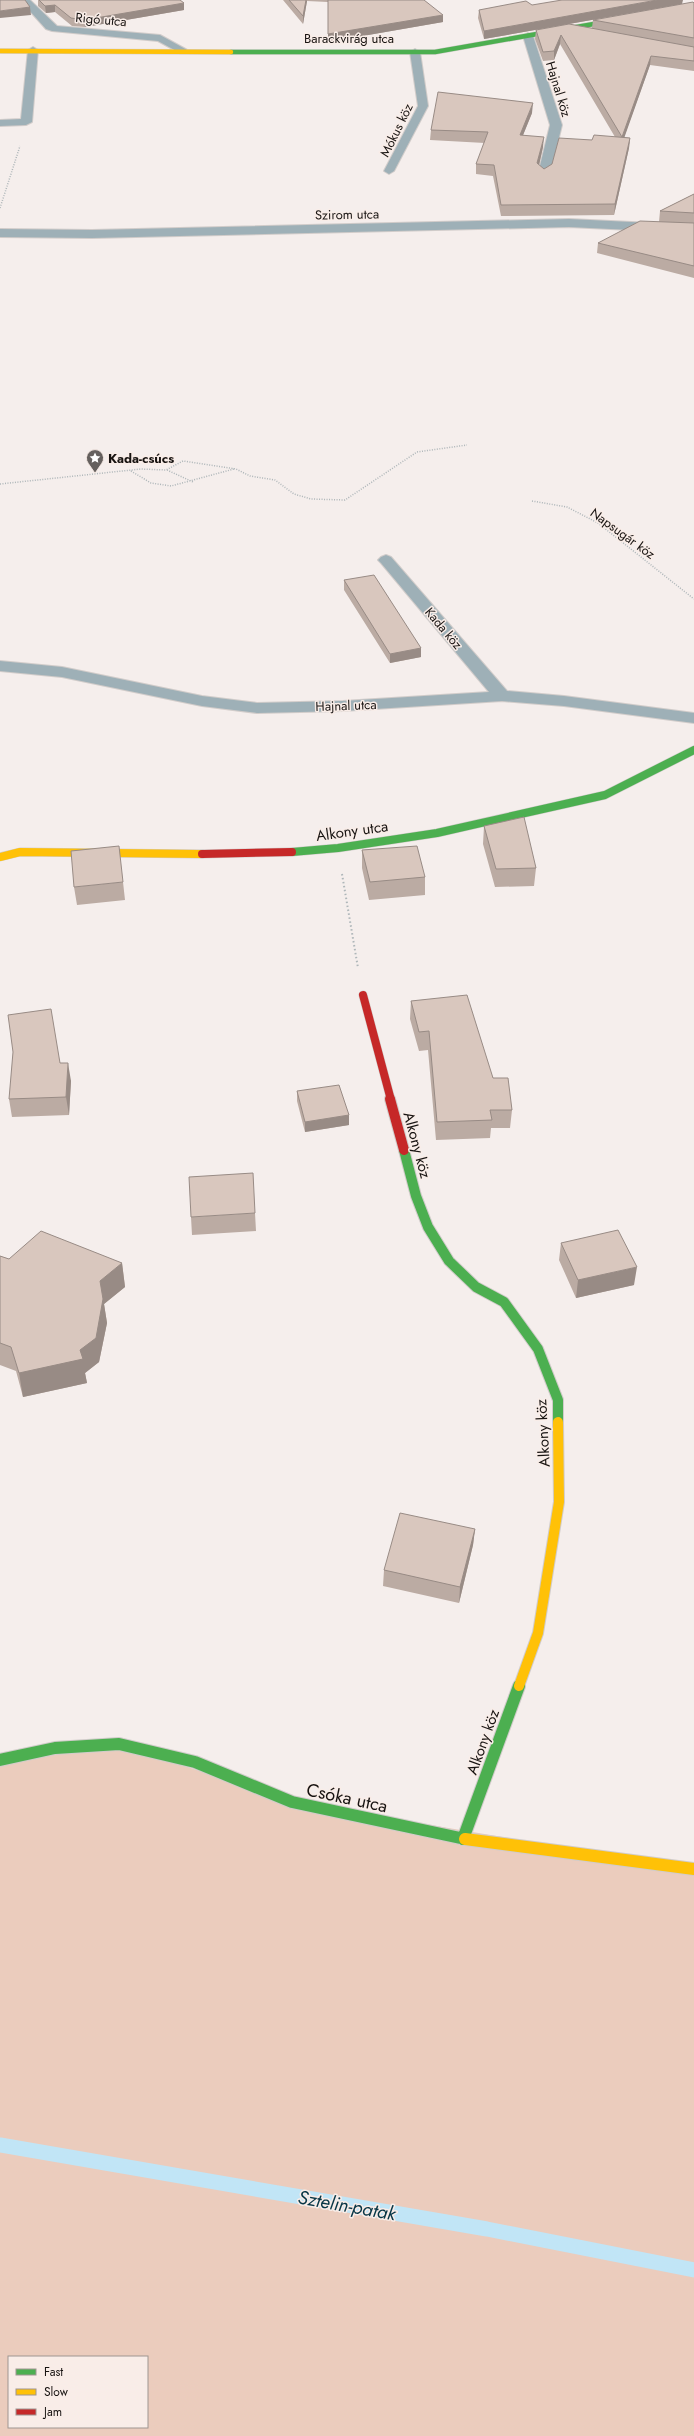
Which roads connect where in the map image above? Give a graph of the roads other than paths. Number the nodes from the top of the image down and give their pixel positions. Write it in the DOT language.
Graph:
graph roads {
  1 [pos="44,1"];
  2 [pos="26,2"];
  3 [pos="632,18"];
  4 [pos="570,29"];
  5 [pos="601,35"];
  6 [pos="528,36"];
  7 [pos="33,50"];
  8 [pos="0,51"];
  9 [pos="184,51"];
  10 [pos="415,52"];
  11 [pos="0,123"];
  12 [pos="389,171"];
  13 [pos="544,174"];
  14 [pos="694,229"];
  15 [pos="0,233"];
  16 [pos="386,560"];
  17 [pos="0,666"];
  18 [pos="502,696"];
  19 [pos="694,718"];
  20 [pos="694,750"];
  21 [pos="0,857"];
  22 [pos="363,995"];
  23 [pos="0,1760"];
  24 [pos="463,1839"];
  25 [pos="694,1869"];
  1 -- 2 [label="street"];
  2 -- 9 [label="street, Rigó utca"];
  3 -- 4 [label="street, Barackvirág utca"];
  4 -- 5 [label="street"];
  4 -- 6 [label="street, Barackvirág utca"];
  6 -- 10 [label="street, Barackvirág utca"];
  6 -- 13 [label="street, Hajnal köz"];
  7 -- 8 [label="street, Barackvirág utca"];
  7 -- 9 [label="street, Barackvirág utca"];
  7 -- 11 [label="street"];
  9 -- 10 [label="street, Barackvirág utca"];
  10 -- 12 [label="lane, Mókus köz"];
  14 -- 15 [label="street, Szirom utca"];
  16 -- 18 [label="street, Kada köz"];
  17 -- 18 [label="street, Hajnal utca"];
  18 -- 19 [label="street, Hajnal utca"];
  20 -- 21 [label="street, Alkony utca"];
  22 -- 24 [label="street, Alkony köz"];
  23 -- 24 [label="street, Csóka utca"];
  24 -- 25 [label="street, Csóka utca"];
}
